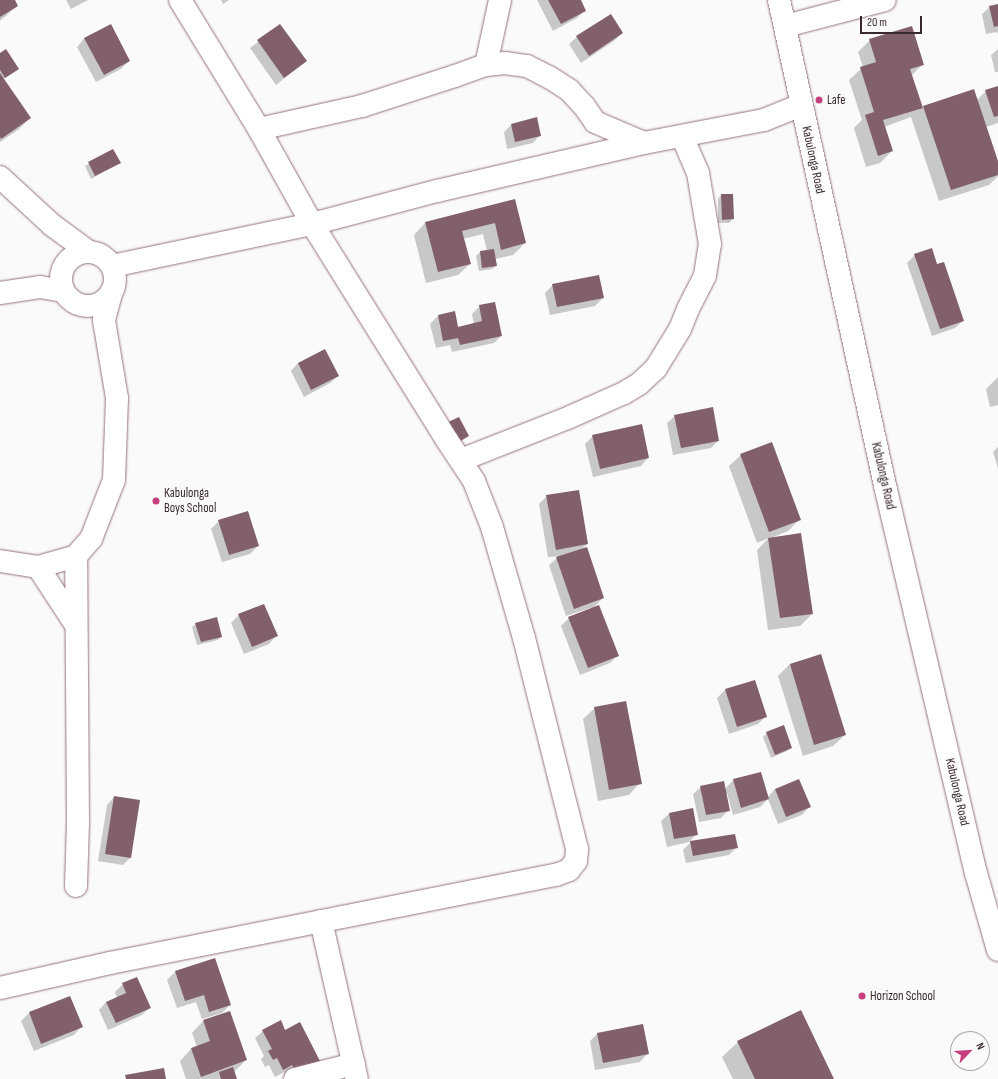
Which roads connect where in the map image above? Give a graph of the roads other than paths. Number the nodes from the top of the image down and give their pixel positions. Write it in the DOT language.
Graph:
graph roads {
  1 [pos="180,0"];
  2 [pos="500,0"];
  3 [pos="779,0"];
  4 [pos="885,0"];
  5 [pos="785,26"];
  6 [pos="486,65"];
  7 [pos="801,105"];
  8 [pos="259,129"];
  9 [pos="682,136"];
  10 [pos="644,143"];
  11 [pos="0,177"];
  12 [pos="312,224"];
  13 [pos="52,225"];
  14 [pos="89,252"];
  15 [pos="112,266"];
  16 [pos="63,276"];
  17 [pos="112,291"];
  18 [pos="0,293"];
  19 [pos="84,305"];
  20 [pos="104,320"];
  21 [pos="461,460"];
  22 [pos="76,556"];
  23 [pos="0,561"];
  24 [pos="38,567"];
  25 [pos="76,624"];
  26 [pos="76,886"];
  27 [pos="321,921"];
  28 [pos="998,950"];
  29 [pos="0,988"];
  30 [pos="356,1071"];
  31 [pos="295,1079"];
  1 -- 8 [label="street"];
  2 -- 6 [label="street"];
  3 -- 5 [label="street, Kabulonga Road"];
  4 -- 5 [label="street"];
  5 -- 7 [label="street, Kabulonga Road"];
  6 -- 8 [label="street"];
  6 -- 10 [label="street"];
  7 -- 9 [label="street"];
  7 -- 28 [label="street, Kabulonga Road"];
  8 -- 12 [label="street"];
  9 -- 10 [label="street"];
  9 -- 21 [label="street"];
  10 -- 12 [label="street"];
  11 -- 13 [label="street"];
  12 -- 15 [label="street"];
  12 -- 21 [label="street"];
  13 -- 14 [label="street"];
  13 -- 16 [label="street"];
  14 -- 15 [label="street"];
  14 -- 16 [label="street"];
  15 -- 17 [label="street"];
  16 -- 18 [label="street"];
  16 -- 19 [label="street"];
  17 -- 19 [label="street"];
  17 -- 20 [label="street"];
  19 -- 20 [label="street"];
  20 -- 22 [label="street"];
  21 -- 27 [label="street"];
  22 -- 24 [label="street"];
  22 -- 25 [label="street"];
  23 -- 24 [label="street"];
  24 -- 25 [label="street"];
  25 -- 26 [label="street"];
  27 -- 29 [label="street"];
  27 -- 30 [label="street"];
  30 -- 31 [label="street"];
}
